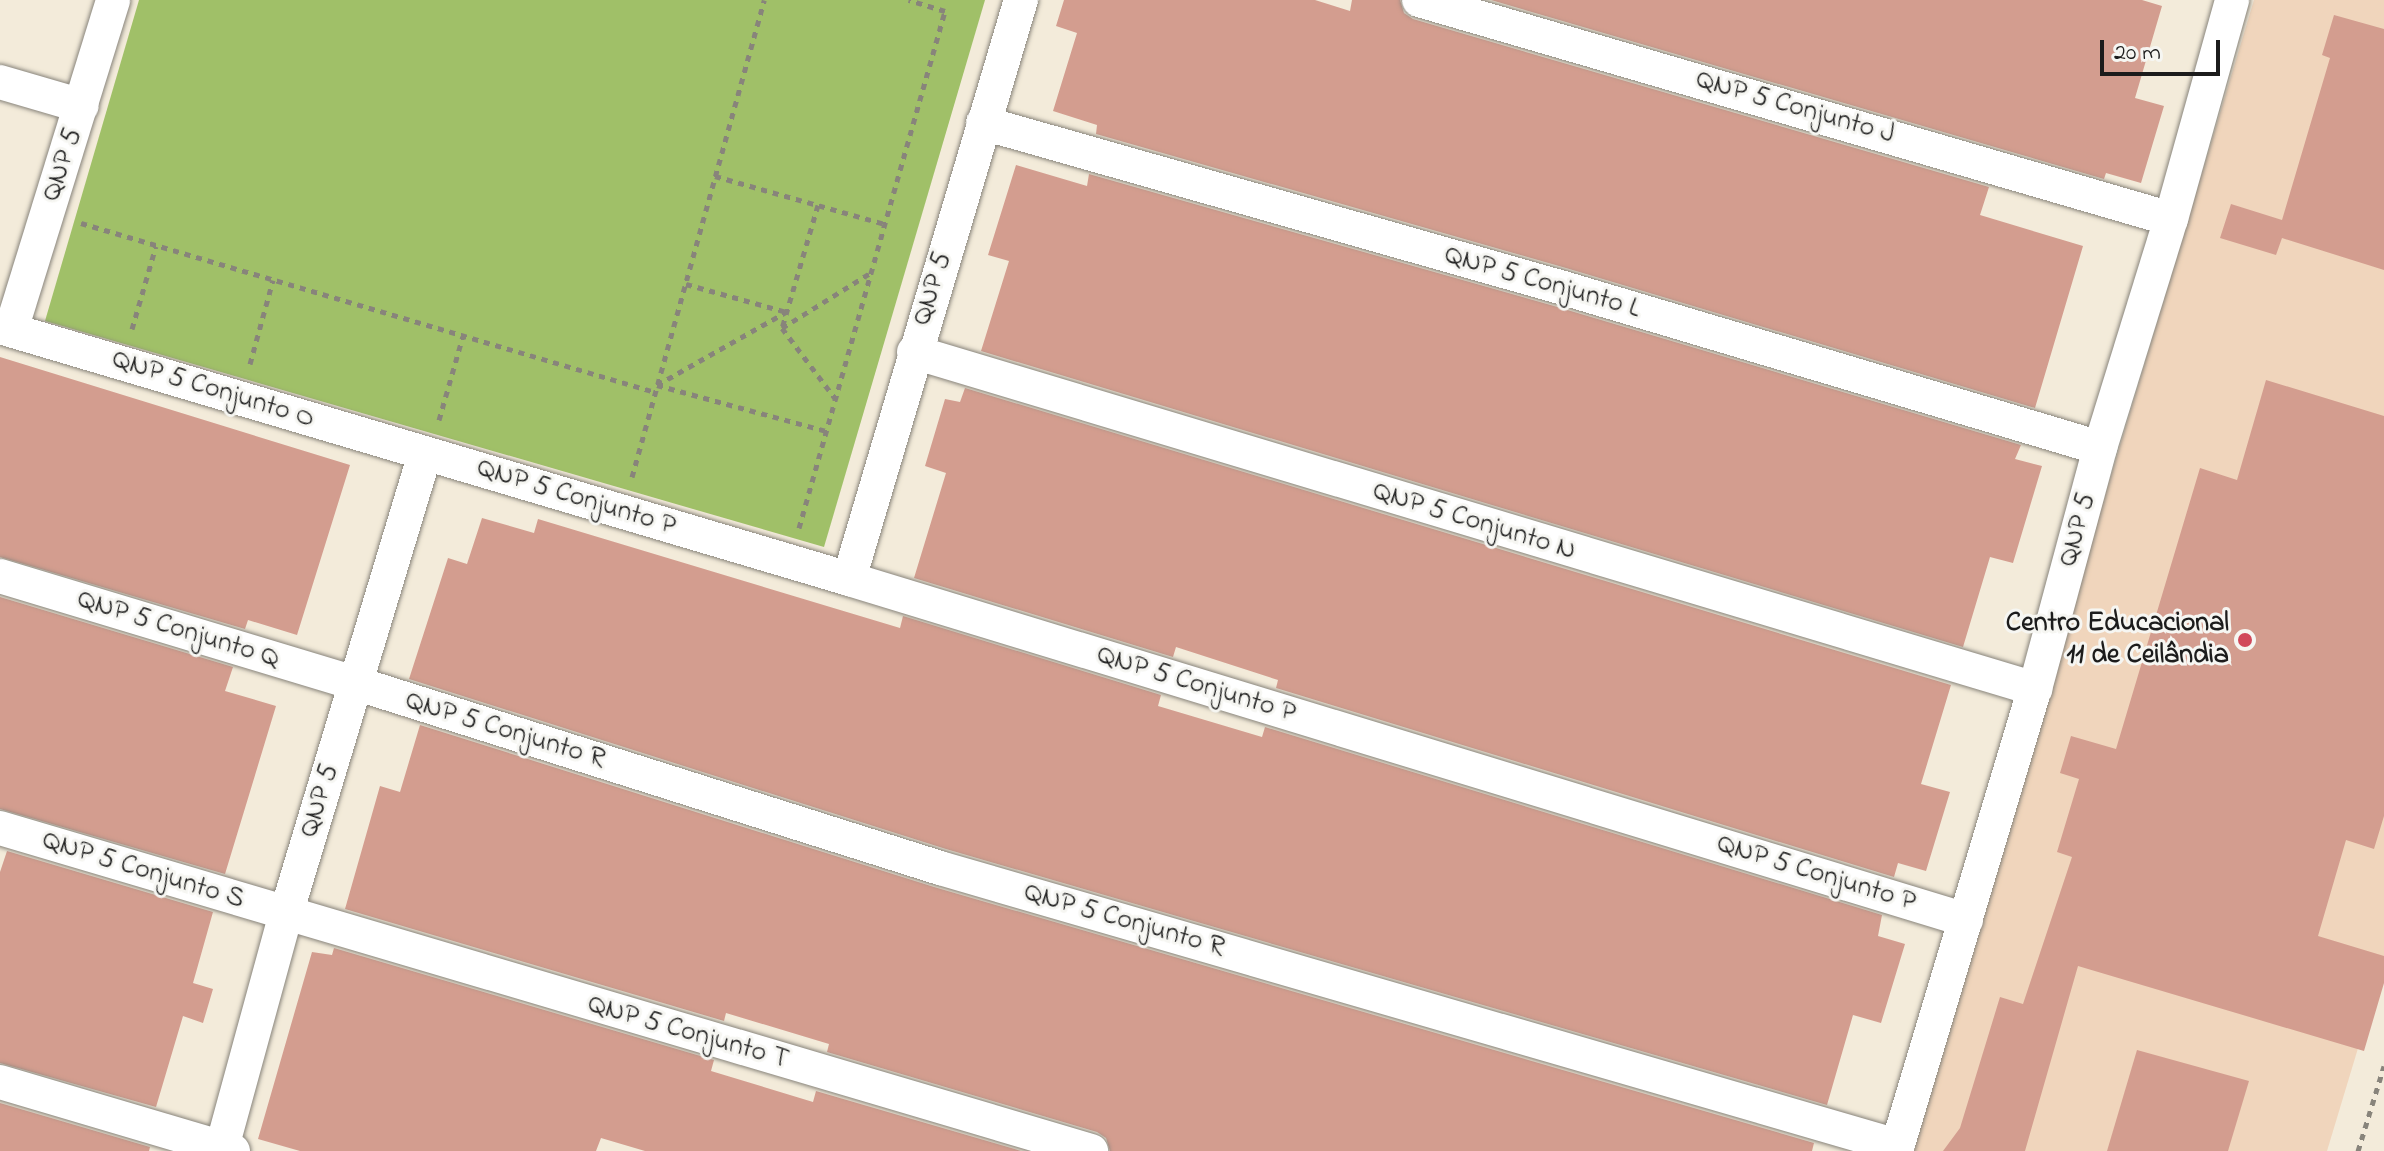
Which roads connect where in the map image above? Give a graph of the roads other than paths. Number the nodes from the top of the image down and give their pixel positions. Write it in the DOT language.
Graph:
graph roads {
  1 [pos="113,0"];
  2 [pos="1021,0"];
  3 [pos="1419,0"];
  4 [pos="2232,0"];
  5 [pos="0,82"];
  6 [pos="82,106"];
  7 [pos="983,123"];
  8 [pos="2171,219"];
  9 [pos="6,328"];
  10 [pos="914,352"];
  11 [pos="430,443"];
  12 [pos="2100,448"];
  13 [pos="0,576"];
  14 [pos="849,579"];
  15 [pos="355,683"];
  16 [pos="2035,689"];
  17 [pos="0,828"];
  18 [pos="286,914"];
  19 [pos="1966,920"];
  20 [pos="0,1082"];
  21 [pos="1897,1148"];
  22 [pos="225,1150"];
  23 [pos="1091,1151"];
  1 -- 6 [label="street, QNP 5"];
  2 -- 7 [label="street, QNP 5"];
  3 -- 8 [label="street, QNP 5 Conjunto J"];
  4 -- 8 [label="street, QNP 5"];
  5 -- 6 [label="street"];
  6 -- 9 [label="street, QNP 5"];
  7 -- 10 [label="street, QNP 5"];
  7 -- 12 [label="street, QNP 5 Conjunto L"];
  8 -- 12 [label="street, QNP 5"];
  9 -- 11 [label="street, QNP 5 Conjunto O"];
  10 -- 14 [label="street, QNP 5"];
  10 -- 16 [label="street, QNP 5 Conjunto N"];
  11 -- 14 [label="street, QNP 5 Conjunto P"];
  11 -- 15 [label="street, QNP 5"];
  12 -- 16 [label="street, QNP 5"];
  13 -- 15 [label="street, QNP 5 Conjunto Q"];
  14 -- 19 [label="street, QNP 5 Conjunto P"];
  15 -- 18 [label="street, QNP 5"];
  15 -- 21 [label="street, QNP 5 Conjunto R"];
  16 -- 19 [label="street, QNP 5"];
  17 -- 18 [label="street, QNP 5 Conjunto S"];
  18 -- 22 [label="street, QNP 5"];
  18 -- 23 [label="street, QNP 5 Conjunto T"];
  19 -- 21 [label="street, QNP 5"];
  20 -- 22 [label="street"];
}
